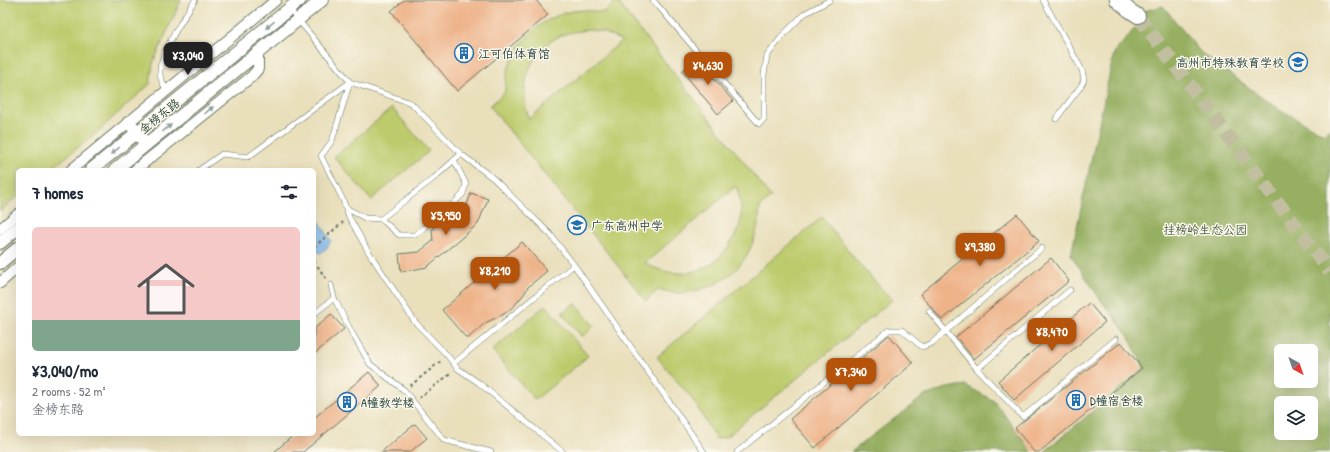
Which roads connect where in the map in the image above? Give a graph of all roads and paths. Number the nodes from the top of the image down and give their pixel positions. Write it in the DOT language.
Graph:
graph roads {
  1 [pos="195,0"];
  2 [pos="276,0"];
  3 [pos="300,0"];
  4 [pos="322,0"];
  5 [pos="653,0"];
  6 [pos="830,0"];
  7 [pos="1043,0"];
  8 [pos="1117,0"];
  9 [pos="1131,0"];
  10 [pos="289,9"];
  11 [pos="298,20"];
  12 [pos="258,53"];
  13 [pos="350,82"];
  14 [pos="167,91"];
  15 [pos="1056,119"];
  16 [pos="130,122"];
  17 [pos="137,133"];
  18 [pos="147,144"];
  19 [pos="461,154"];
  20 [pos="454,160"];
  21 [pos="74,168"];
  22 [pos="93,168"];
  23 [pos="117,168"];
  24 [pos="137,168"];
  25 [pos="202,168"];
  26 [pos="346,208"];
  27 [pos="16,216"];
  28 [pos="349,217"];
  29 [pos="381,220"];
  30 [pos="0,229"];
  31 [pos="16,230"];
  32 [pos="0,243"];
  33 [pos="316,245"];
  34 [pos="1042,248"];
  35 [pos="16,250"];
  36 [pos="0,263"];
  37 [pos="316,264"];
  38 [pos="574,265"];
  39 [pos="16,269"];
  40 [pos="0,282"];
  41 [pos="331,286"];
  42 [pos="1070,290"];
  43 [pos="334,298"];
  44 [pos="929,311"];
  45 [pos="316,312"];
  46 [pos="946,330"];
  47 [pos="1116,339"];
  48 [pos="448,355"];
  49 [pos="456,366"];
  50 [pos="977,369"];
  51 [pos="404,390"];
  52 [pos="414,403"];
  53 [pos="491,452"];
  54 [pos="563,452"];
  55 [pos="704,452"];
  56 [pos="737,452"];
  1 -- 14 [label="lane"];
  2 -- 14 [label="street"];
  3 -- 10 [label="street, 金榜东路"];
  4 -- 11 [label="street, 金榜东路"];
  5 -- 6 [label="lane"];
  7 -- 15 [label="lane"];
  8 -- 9 [label="main road"];
  10 -- 11 [label="lane"];
  10 -- 17 [label="street, 金榜东路, one-way"];
  11 -- 12 [label="street, 金榜东路"];
  11 -- 13 [label="lane"];
  18 -- 12 [label="street, 金榜东路, one-way"];
  24 -- 12 [label="street, one-way"];
  13 -- 19 [label="lane"];
  13 -- 25 [label="lane"];
  13 -- 26 [label="lane"];
  14 -- 16 [label="street"];
  16 -- 17 [label="street"];
  16 -- 21 [label="street"];
  17 -- 18 [label="street"];
  17 -- 22 [label="street, 金榜东路, one-way"];
  18 -- 23 [label="street, 金榜东路"];
  19 -- 20 [label="lane"];
  19 -- 38 [label="lane"];
  20 -- 29 [label="lane"];
  20 -- 29 [label="lane"];
  26 -- 28 [label="lane"];
  26 -- 29 [label="lane"];
  27 -- 30 [label="street"];
  28 -- 33 [label="path"];
  28 -- 48 [label="lane"];
  31 -- 32 [label="street"];
  34 -- 46 [label="lane"];
  35 -- 36 [label="street"];
  37 -- 41 [label="path"];
  38 -- 49 [label="lane"];
  38 -- 55 [label="lane"];
  39 -- 40 [label="street"];
  41 -- 43 [label="lane"];
  42 -- 50 [label="lane"];
  43 -- 45 [label="lane"];
  43 -- 51 [label="lane"];
  44 -- 46 [label="lane"];
  46 -- 50 [label="lane"];
  46 -- 56 [label="lane"];
  47 -- 50 [label="lane"];
  48 -- 49 [label="lane"];
  48 -- 51 [label="path"];
  49 -- 52 [label="path"];
  49 -- 54 [label="lane"];
  51 -- 52 [label="lane"];
  52 -- 53 [label="lane"];
}
